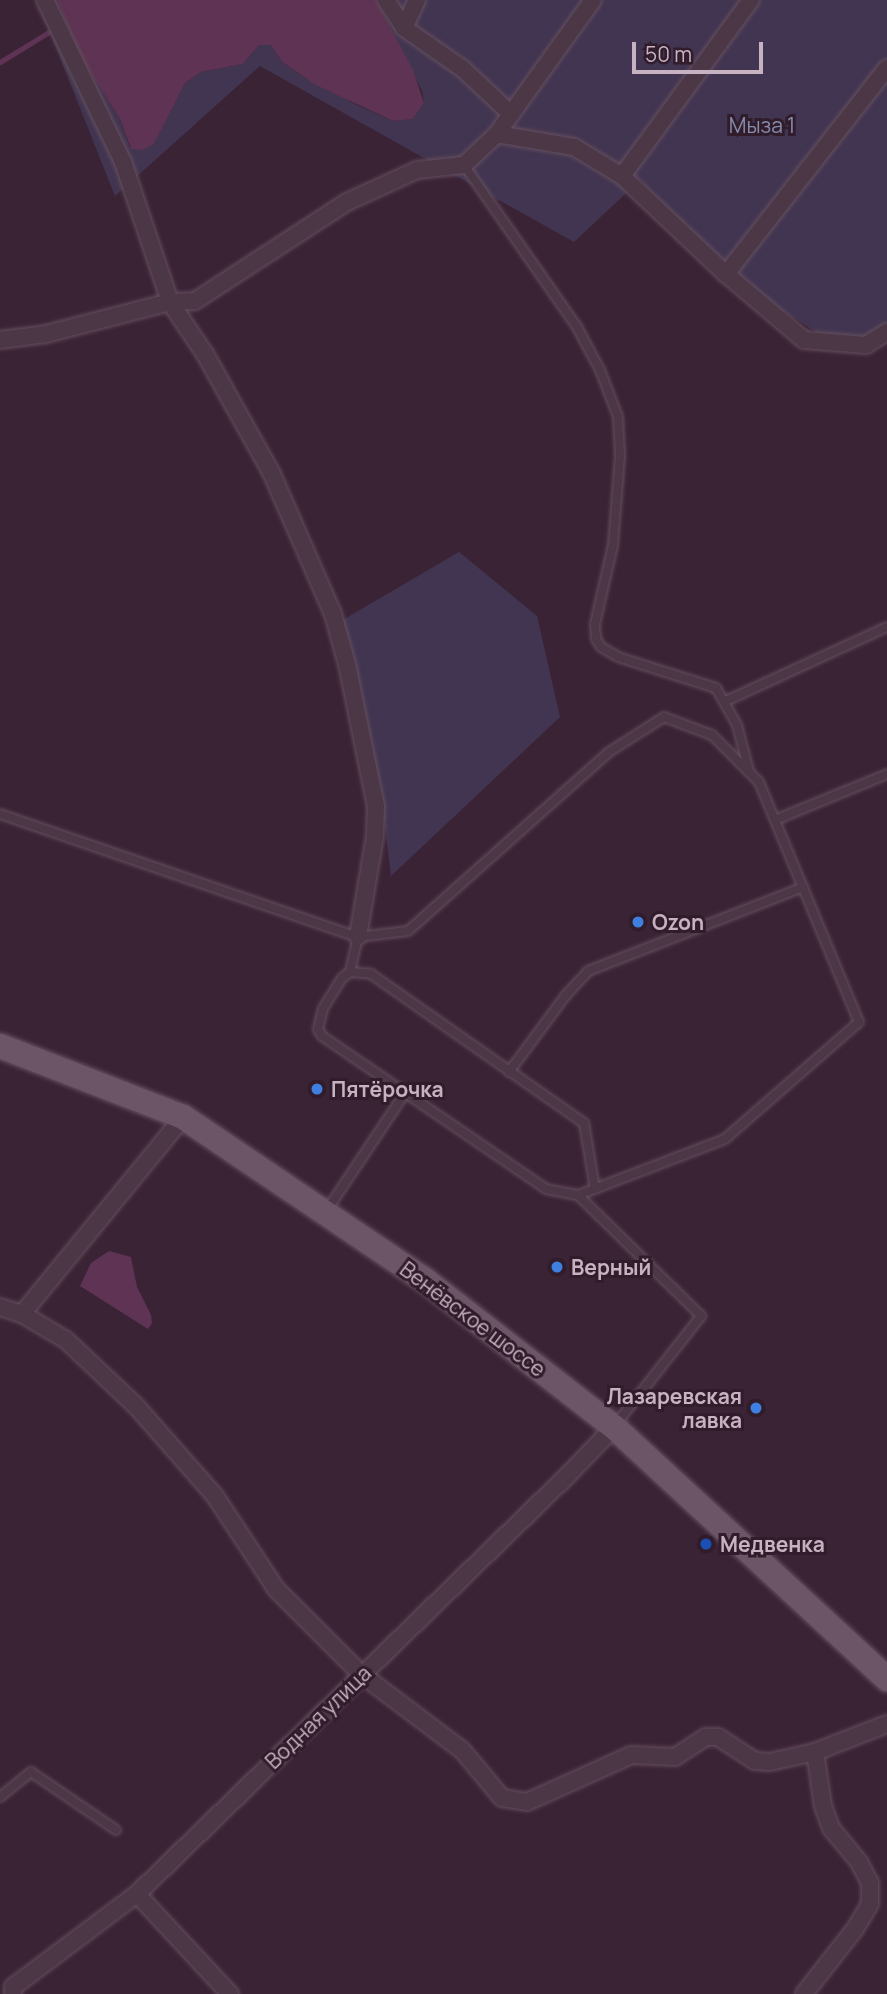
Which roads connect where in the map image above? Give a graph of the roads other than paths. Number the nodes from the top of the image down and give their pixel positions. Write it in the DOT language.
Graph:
graph roads {
  1 [pos="45,0"];
  2 [pos="386,0"];
  3 [pos="418,0"];
  4 [pos="593,0"];
  5 [pos="751,0"];
  6 [pos="404,28"];
  7 [pos="887,68"];
  8 [pos="512,114"];
  9 [pos="497,134"];
  10 [pos="464,165"];
  11 [pos="622,176"];
  12 [pos="726,274"];
  13 [pos="170,302"];
  14 [pos="887,332"];
  15 [pos="0,340"];
  16 [pos="887,627"];
  17 [pos="726,701"];
  18 [pos="750,774"];
  19 [pos="887,774"];
  20 [pos="0,814"];
  21 [pos="775,820"];
  22 [pos="803,887"];
  23 [pos="358,937"];
  24 [pos="350,972"];
  25 [pos="0,1046"];
  26 [pos="509,1072"];
  27 [pos="405,1093"];
  28 [pos="183,1117"];
  29 [pos="595,1189"];
  30 [pos="578,1195"];
  31 [pos="325,1213"];
  32 [pos="0,1307"];
  33 [pos="22,1314"];
  34 [pos="614,1426"];
  35 [pos="362,1674"];
  36 [pos="887,1679"];
  37 [pos="887,1724"];
  38 [pos="815,1752"];
  39 [pos="0,1797"];
  40 [pos="116,1830"];
  41 [pos="137,1894"];
  42 [pos="13,1994"];
  43 [pos="230,1994"];
  44 [pos="804,1994"];
  1 -- 13 [label="street"];
  2 -- 6 [label="street"];
  3 -- 6 [label="street"];
  4 -- 8 [label="street"];
  5 -- 11 [label="street"];
  6 -- 8 [label="street"];
  7 -- 12 [label="street"];
  8 -- 9 [label="street"];
  9 -- 10 [label="street"];
  9 -- 11 [label="street"];
  10 -- 13 [label="street"];
  10 -- 17 [label="lane"];
  11 -- 12 [label="street"];
  12 -- 14 [label="street"];
  13 -- 15 [label="street"];
  13 -- 23 [label="street"];
  16 -- 17 [label="lane"];
  17 -- 18 [label="lane"];
  18 -- 21 [label="lane"];
  18 -- 23 [label="lane"];
  19 -- 21 [label="lane"];
  20 -- 23 [label="lane"];
  21 -- 22 [label="lane"];
  22 -- 26 [label="lane"];
  22 -- 29 [label="lane"];
  23 -- 24 [label="lane"];
  24 -- 26 [label="lane"];
  24 -- 27 [label="lane"];
  25 -- 28 [label="main road, Венёвское шоссе"];
  26 -- 29 [label="lane"];
  27 -- 30 [label="lane"];
  27 -- 31 [label="lane"];
  28 -- 31 [label="main road, Венёвское шоссе"];
  28 -- 33 [label="street"];
  29 -- 30 [label="lane"];
  30 -- 34 [label="lane"];
  31 -- 34 [label="main road, Венёвское шоссе"];
  32 -- 33 [label="street"];
  33 -- 35 [label="street"];
  34 -- 35 [label="street, Водная улица"];
  34 -- 36 [label="main road, Венёвское шоссе"];
  35 -- 38 [label="street"];
  35 -- 41 [label="street, Водная улица"];
  37 -- 38 [label="street"];
  38 -- 44 [label="street"];
  39 -- 40 [label="lane"];
  41 -- 42 [label="street, Водная улица"];
  41 -- 43 [label="street"];
}
